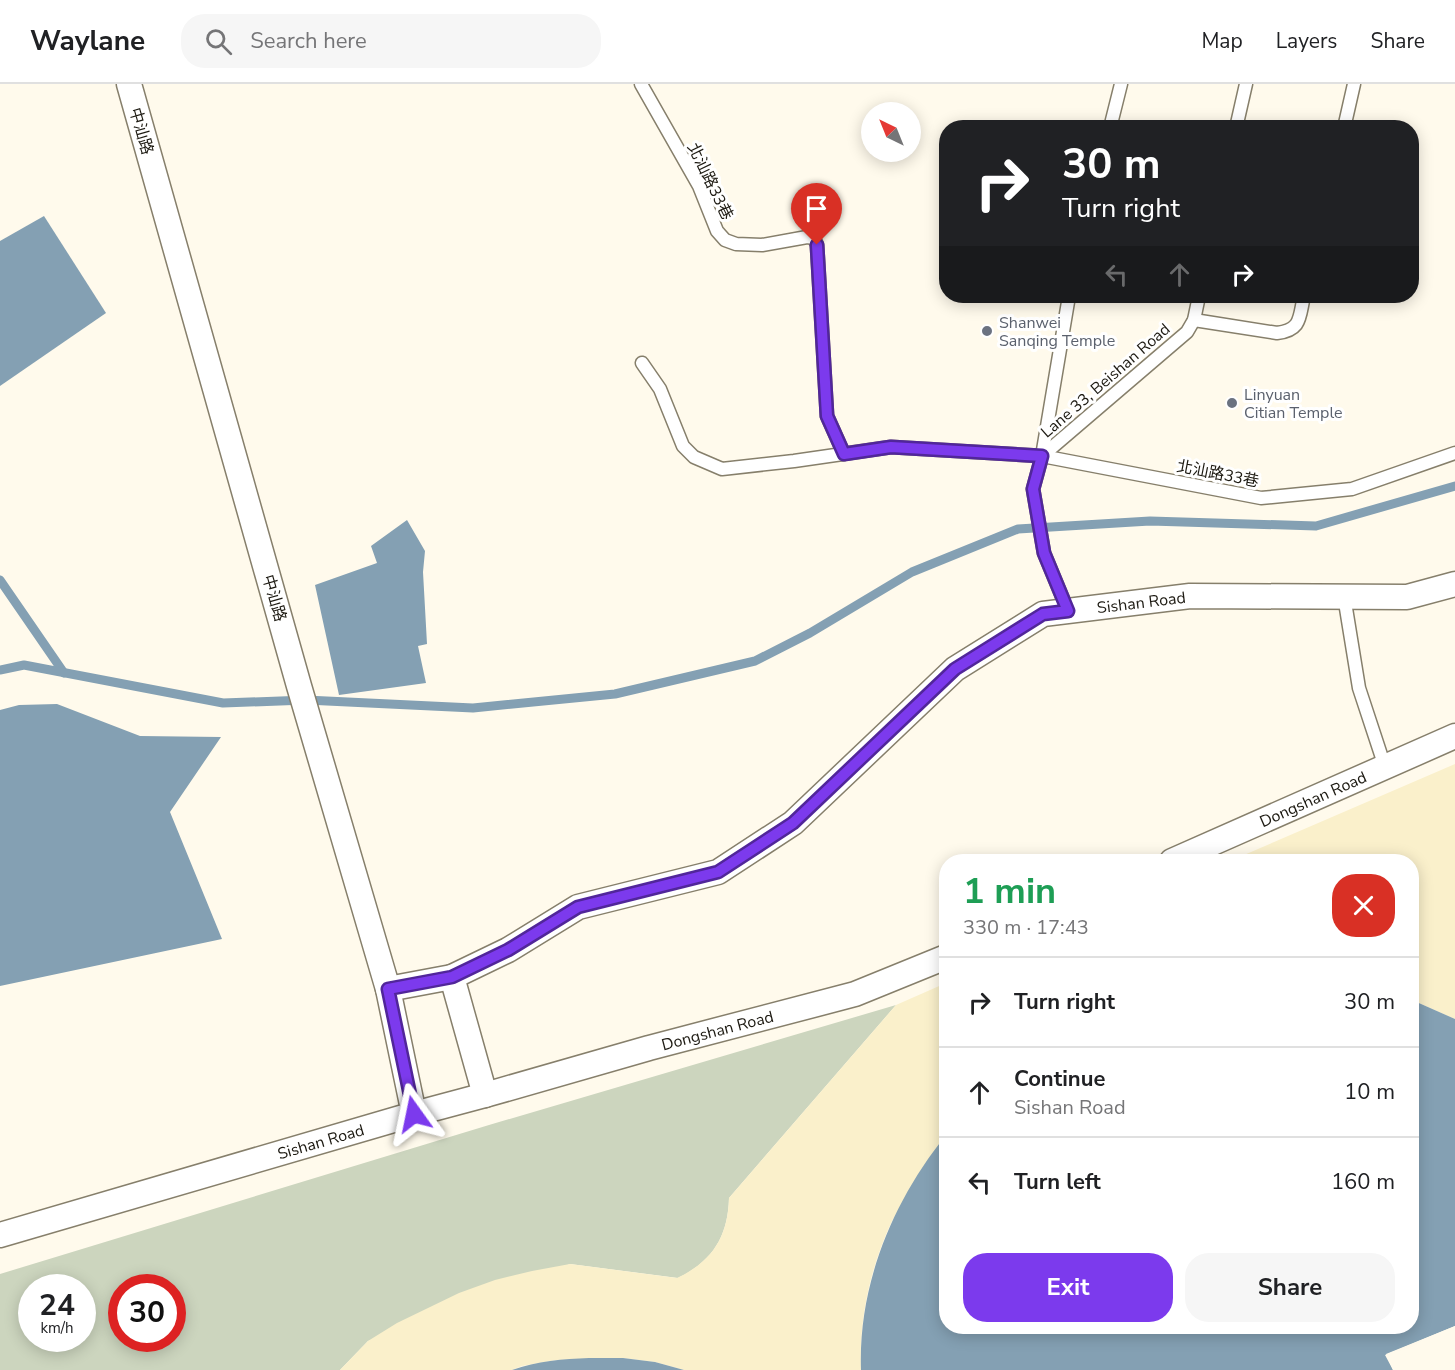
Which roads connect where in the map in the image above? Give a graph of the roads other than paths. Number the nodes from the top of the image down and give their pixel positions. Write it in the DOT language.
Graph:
graph roads {
  1 [pos="129,84"];
  2 [pos="641,84"];
  3 [pos="1121,84"];
  4 [pos="1246,84"];
  5 [pos="1354,84"];
  6 [pos="1112,120"];
  7 [pos="1238,120"];
  8 [pos="1346,120"];
  9 [pos="1068,303"];
  10 [pos="1198,303"];
  11 [pos="1302,303"];
  12 [pos="1194,320"];
  13 [pos="642,363"];
  14 [pos="1455,453"];
  15 [pos="844,454"];
  16 [pos="1042,456"];
  17 [pos="1455,584"];
  18 [pos="1344,596"];
  19 [pos="1068,611"];
  20 [pos="1455,736"];
  21 [pos="1385,766"];
  22 [pos="1188,854"];
  23 [pos="939,960"];
  24 [pos="452,977"];
  25 [pos="388,989"];
  26 [pos="485,1095"];
  27 [pos="414,1114"];
  28 [pos="0,1234"];
  1 -- 25 [label="street, 中汕路"];
  2 -- 15 [label="lane, 北汕路33巷"];
  3 -- 6 [label="lane"];
  4 -- 7 [label="lane"];
  5 -- 8 [label="lane"];
  9 -- 16 [label="lane"];
  10 -- 12 [label="lane, Lane 33, Beishan Road"];
  11 -- 12 [label="lane"];
  12 -- 16 [label="lane, Lane 33, Beishan Road"];
  13 -- 15 [label="lane, 北汕路33巷"];
  14 -- 16 [label="lane, 北汕路33巷"];
  15 -- 16 [label="lane, 北汕路33巷"];
  16 -- 19 [label="lane, Lane 33, Beishan Road"];
  17 -- 18 [label="street, Sishan Road"];
  18 -- 19 [label="street, Sishan Road"];
  18 -- 21 [label="lane"];
  19 -- 24 [label="street, Sishan Road"];
  20 -- 21 [label="street, Dongshan Road"];
  21 -- 22 [label="street, Dongshan Road"];
  23 -- 26 [label="street, Dongshan Road"];
  24 -- 25 [label="street, Sishan Road"];
  24 -- 26 [label="street"];
  25 -- 27 [label="street, 中汕路"];
  26 -- 27 [label="street, Sishan Road"];
  27 -- 28 [label="street, Sishan Road"];
}
